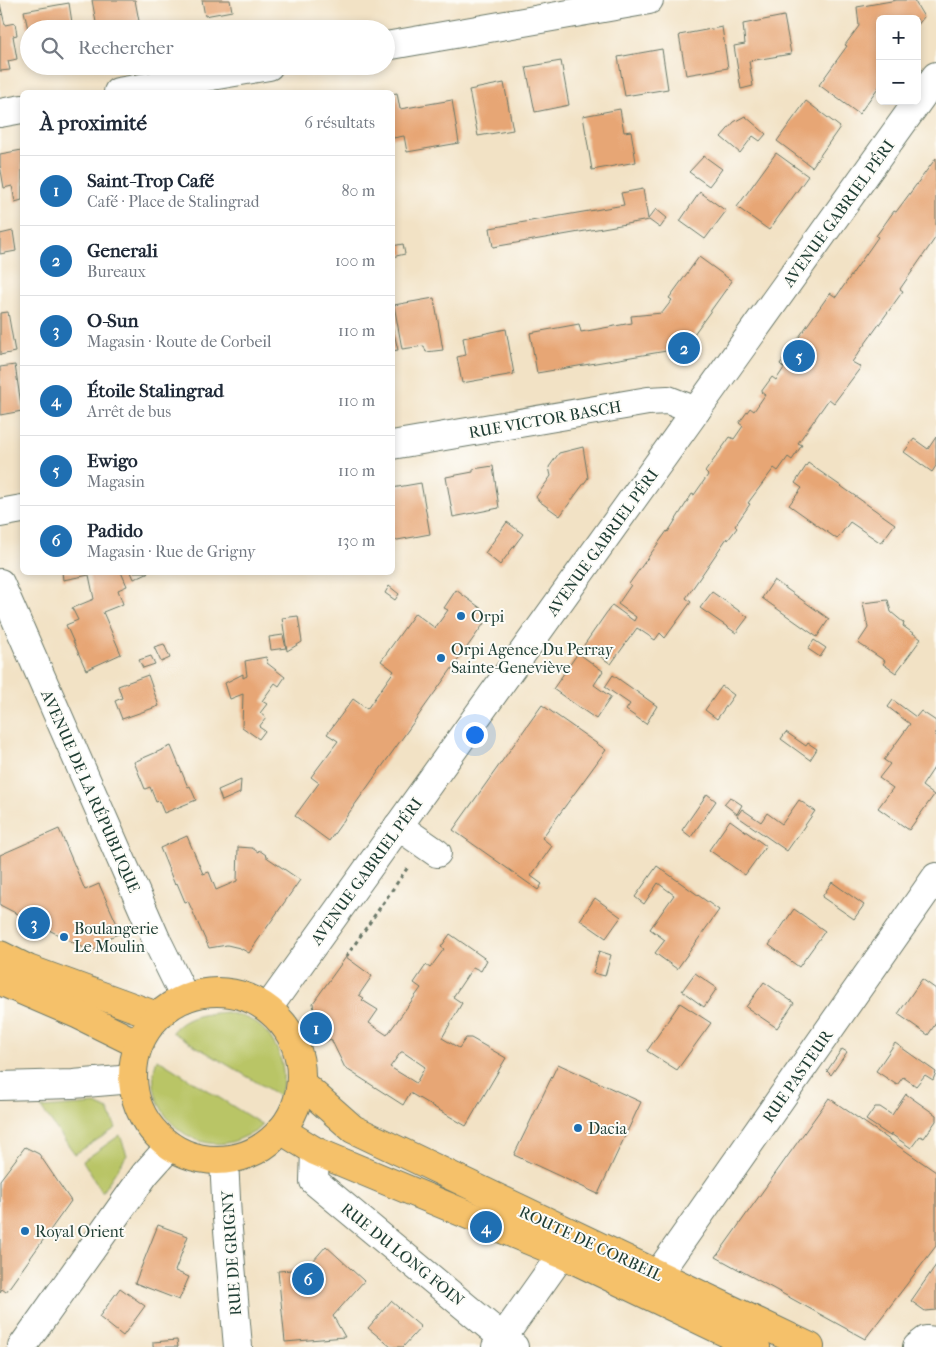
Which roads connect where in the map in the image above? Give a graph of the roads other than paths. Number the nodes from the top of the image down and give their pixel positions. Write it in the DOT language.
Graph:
graph roads {
  1 [pos="650,0"];
  2 [pos="395,44"];
  3 [pos="217,75"];
  4 [pos="936,76"];
  5 [pos="130,90"];
  6 [pos="20,109"];
  7 [pos="0,113"];
  8 [pos="696,411"];
  9 [pos="395,444"];
  10 [pos="20,509"];
  11 [pos="0,513"];
  12 [pos="0,583"];
  13 [pos="398,826"];
  14 [pos="437,853"];
  15 [pos="936,878"];
  16 [pos="0,955"];
  17 [pos="0,981"];
  18 [pos="185,998"];
  19 [pos="268,1008"];
  20 [pos="157,1016"];
  21 [pos="138,1044"];
  22 [pos="133,1080"];
  23 [pos="301,1083"];
  24 [pos="0,1086"];
  25 [pos="282,1130"];
  26 [pos="170,1146"];
  27 [pos="315,1151"];
  28 [pos="224,1160"];
  29 [pos="562,1254"];
  30 [pos="658,1274"];
  31 [pos="936,1342"];
  32 [pos="504,1344"];
  33 [pos="22,1347"];
  34 [pos="238,1347"];
  35 [pos="756,1347"];
  36 [pos="810,1347"];
  37 [pos="918,1347"];
  1 -- 2 [label="street"];
  3 -- 5 [label="street"];
  4 -- 8 [label="street, AVENUE GABRIEL PÉRI"];
  6 -- 7 [label="street"];
  8 -- 9 [label="street, RUE VICTOR BASCH"];
  8 -- 13 [label="street, AVENUE GABRIEL PÉRI"];
  10 -- 11 [label="street"];
  12 -- 18 [label="street, AVENUE DE LA RÉPUBLIQUE"];
  13 -- 14 [label="street"];
  13 -- 19 [label="street, AVENUE GABRIEL PÉRI"];
  15 -- 30 [label="street, RUE PASTEUR"];
  16 -- 20 [label="main road"];
  17 -- 21 [label="main road"];
  18 -- 19 [label="main road"];
  18 -- 20 [label="main road"];
  19 -- 23 [label="main road"];
  20 -- 21 [label="main road"];
  21 -- 22 [label="main road"];
  22 -- 24 [label="street"];
  22 -- 26 [label="main road"];
  23 -- 25 [label="main road"];
  23 -- 30 [label="main road, ROUTE DE CORBEIL"];
  25 -- 27 [label="main road, ROUTE DE CORBEIL"];
  25 -- 28 [label="main road"];
  26 -- 28 [label="main road"];
  26 -- 33 [label="street"];
  27 -- 29 [label="main road, ROUTE DE CORBEIL"];
  27 -- 32 [label="street, RUE DU LONG FOIN"];
  28 -- 34 [label="street, RUE DE GRIGNY"];
  29 -- 32 [label="street"];
  29 -- 35 [label="main road, ROUTE DE CORBEIL"];
  30 -- 36 [label="main road, ROUTE DE CORBEIL"];
  31 -- 37 [label="street"];
}
